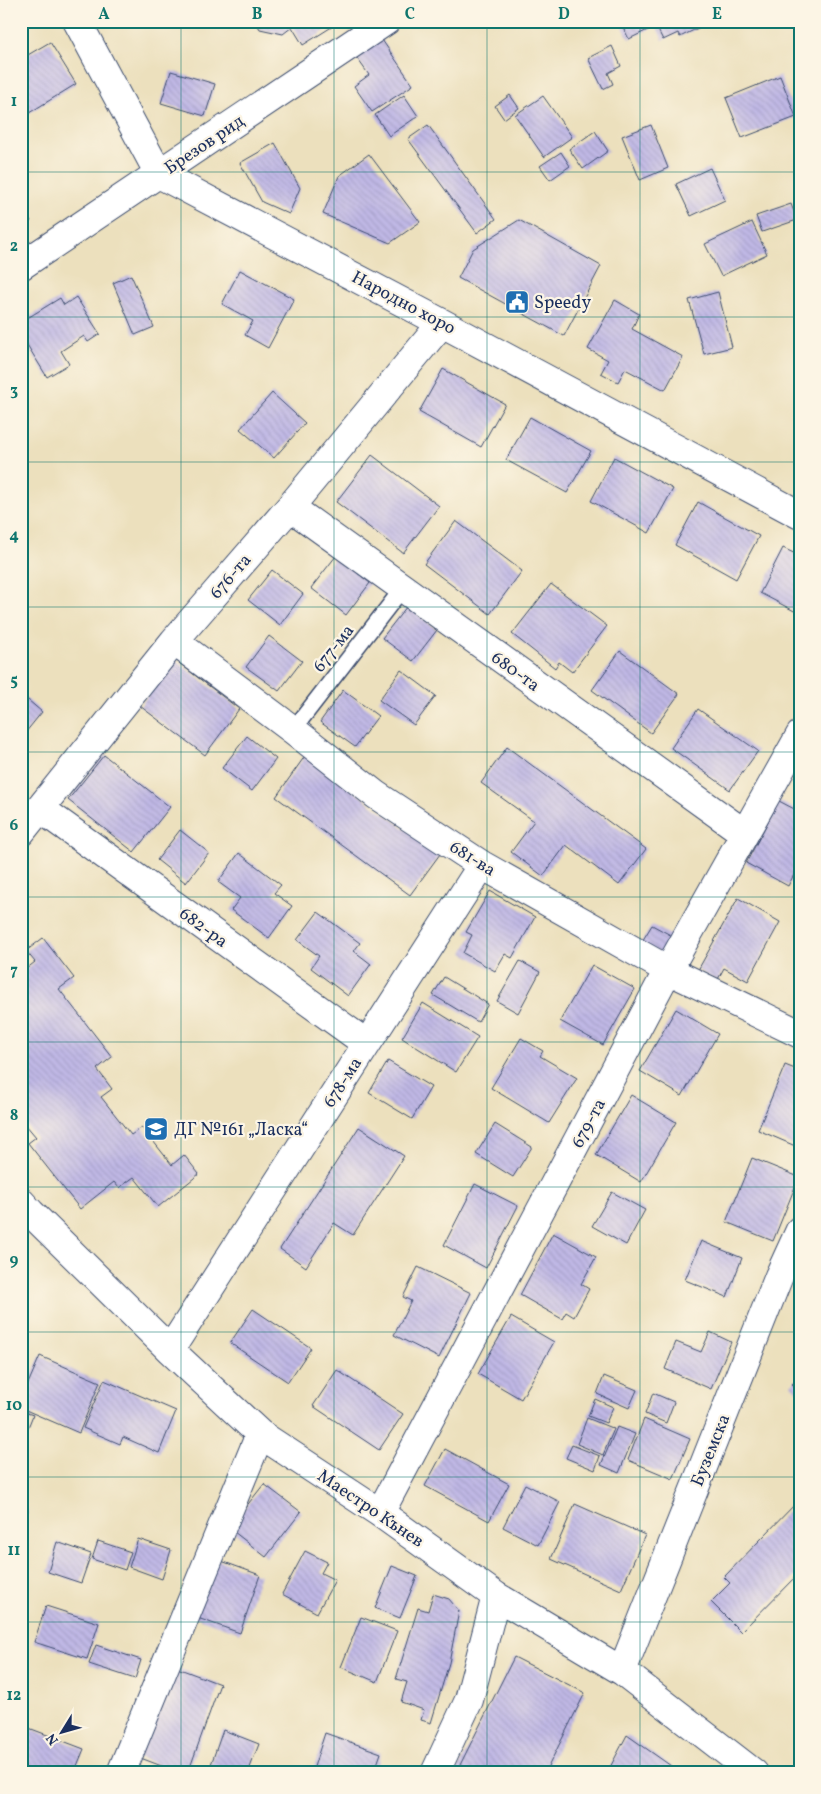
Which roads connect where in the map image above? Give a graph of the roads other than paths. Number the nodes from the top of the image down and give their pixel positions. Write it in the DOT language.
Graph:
graph roads {
  1 [pos="77,21"];
  2 [pos="386,21"];
  3 [pos="159,174"];
  4 [pos="21,266"];
  5 [pos="442,323"];
  6 [pos="290,507"];
  7 [pos="800,516"];
  8 [pos="402,589"];
  9 [pos="174,641"];
  10 [pos="293,730"];
  11 [pos="800,735"];
  12 [pos="41,809"];
  13 [pos="21,832"];
  14 [pos="744,833"];
  15 [pos="482,865"];
  16 [pos="668,970"];
  17 [pos="800,1034"];
  18 [pos="367,1044"];
  19 [pos="24,1217"];
  20 [pos="800,1230"];
  21 [pos="170,1350"];
  22 [pos="260,1434"];
  23 [pos="380,1513"];
  24 [pos="496,1596"];
  25 [pos="622,1671"];
  26 [pos="121,1773"];
  27 [pos="435,1773"];
  28 [pos="754,1773"];
  1 -- 3 [label="street"];
  2 -- 3 [label="street, Брезов рид"];
  3 -- 4 [label="street, Брезов рид"];
  3 -- 5 [label="street, Народно хоро"];
  5 -- 6 [label="street, 676-та"];
  5 -- 7 [label="street, Народно хоро"];
  6 -- 8 [label="street, 680-та"];
  6 -- 9 [label="street, 676-та"];
  8 -- 10 [label="lane, 677-ма"];
  8 -- 14 [label="street, 680-та"];
  9 -- 10 [label="street, 681-ва"];
  9 -- 12 [label="street, 676-та"];
  10 -- 15 [label="street, 681-ва"];
  11 -- 14 [label="street, 679-та"];
  12 -- 13 [label="street, 676-та"];
  12 -- 18 [label="street, 682-ра"];
  14 -- 16 [label="street, 679-та"];
  15 -- 16 [label="street, 681-ва"];
  15 -- 18 [label="street, 678-ма"];
  16 -- 17 [label="street, 681-ва"];
  16 -- 23 [label="street, 679-та"];
  18 -- 21 [label="street, 678-ма"];
  19 -- 21 [label="street, Маестро Кънев"];
  20 -- 25 [label="street, Буземска"];
  21 -- 22 [label="street, Маестро Кънев"];
  22 -- 23 [label="street, Маестро Кънев"];
  22 -- 26 [label="street"];
  23 -- 24 [label="street, Маестро Кънев"];
  24 -- 25 [label="street, Маестро Кънев"];
  24 -- 27 [label="street"];
  25 -- 28 [label="street, Маестро Кънев"];
}
